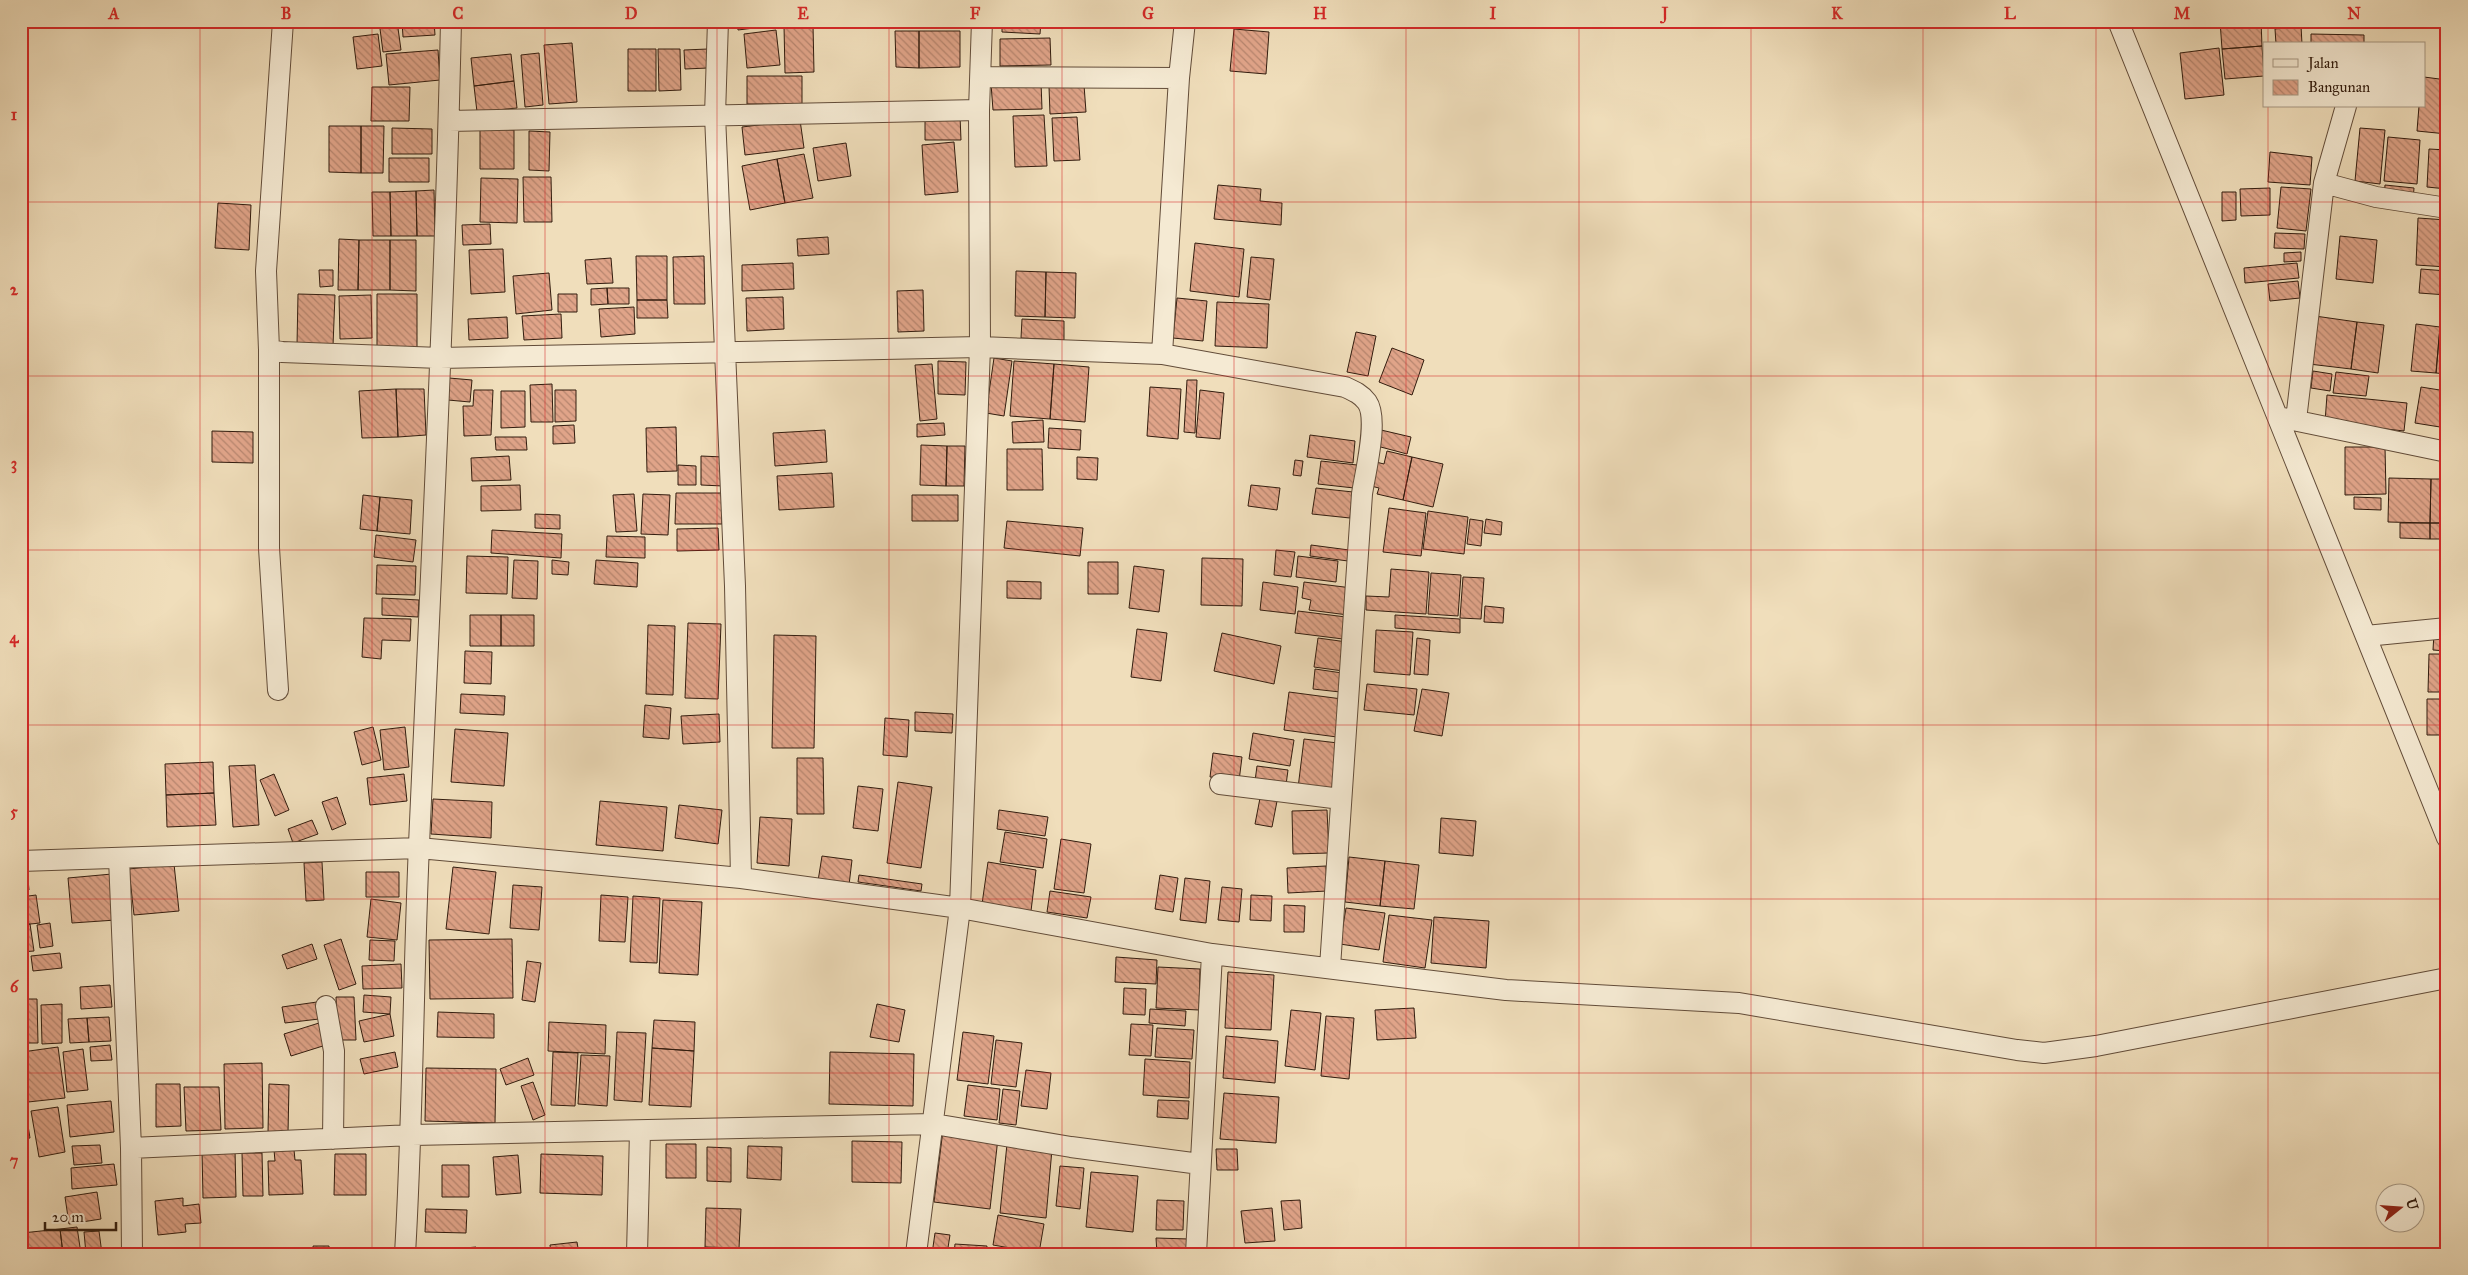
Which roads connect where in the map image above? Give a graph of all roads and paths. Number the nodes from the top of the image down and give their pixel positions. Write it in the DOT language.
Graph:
graph roads {
  1 [pos="283,21"];
  2 [pos="451,21"];
  3 [pos="718,21"];
  4 [pos="982,21"];
  5 [pos="1185,21"];
  6 [pos="2118,21"];
  7 [pos="980,77"];
  8 [pos="1179,78"];
  9 [pos="2345,108"];
  10 [pos="980,110"];
  11 [pos="715,115"];
  12 [pos="449,121"];
  13 [pos="2324,183"];
  14 [pos="2447,208"];
  15 [pos="980,347"];
  16 [pos="269,350"];
  17 [pos="726,351"];
  18 [pos="1162,354"];
  19 [pos="440,358"];
  20 [pos="2287,419"];
  21 [pos="2447,452"];
  22 [pos="2447,628"];
  23 [pos="2366,636"];
  24 [pos="278,690"];
  25 [pos="1220,784"];
  26 [pos="1341,799"];
  27 [pos="2447,838"];
  28 [pos="419,848"];
  29 [pos="119,858"];
  30 [pos="21,861"];
  31 [pos="741,878"];
  32 [pos="960,908"];
  33 [pos="1212,954"];
  34 [pos="1330,967"];
  35 [pos="2447,978"];
  36 [pos="326,1006"];
  37 [pos="934,1124"];
  38 [pos="640,1130"];
  39 [pos="412,1135"];
  40 [pos="333,1139"];
  41 [pos="131,1148"];
  42 [pos="1200,1164"];
  43 [pos="132,1254"];
  44 [pos="405,1254"];
  45 [pos="637,1254"];
  46 [pos="916,1254"];
  47 [pos="1196,1254"];
  1 -- 16 [label="street"];
  2 -- 12 [label="street"];
  3 -- 11 [label="street"];
  4 -- 7 [label="street"];
  5 -- 8 [label="street"];
  6 -- 20 [label="street"];
  7 -- 8 [label="street"];
  7 -- 10 [label="street"];
  8 -- 18 [label="street"];
  9 -- 13 [label="street"];
  10 -- 11 [label="street"];
  10 -- 15 [label="street"];
  11 -- 12 [label="street"];
  11 -- 17 [label="street"];
  12 -- 19 [label="street"];
  13 -- 14 [label="street"];
  13 -- 20 [label="street"];
  15 -- 17 [label="street"];
  15 -- 18 [label="street"];
  15 -- 32 [label="street"];
  16 -- 19 [label="street"];
  16 -- 24 [label="street"];
  17 -- 19 [label="street"];
  17 -- 31 [label="street"];
  18 -- 26 [label="street"];
  19 -- 28 [label="street"];
  20 -- 21 [label="street"];
  20 -- 23 [label="street"];
  22 -- 23 [label="street"];
  23 -- 27 [label="street"];
  25 -- 26 [label="street"];
  26 -- 34 [label="street"];
  28 -- 29 [label="street"];
  28 -- 31 [label="street"];
  28 -- 39 [label="street"];
  29 -- 30 [label="street"];
  29 -- 41 [label="street"];
  31 -- 32 [label="street"];
  32 -- 33 [label="street"];
  32 -- 37 [label="street"];
  33 -- 34 [label="street"];
  33 -- 42 [label="street"];
  34 -- 35 [label="street"];
  36 -- 40 [label="street"];
  37 -- 38 [label="street"];
  37 -- 42 [label="street"];
  37 -- 46 [label="street"];
  38 -- 39 [label="street"];
  38 -- 45 [label="street"];
  39 -- 40 [label="street"];
  39 -- 44 [label="street"];
  40 -- 41 [label="street"];
  41 -- 43 [label="street"];
  42 -- 47 [label="street"];
}
